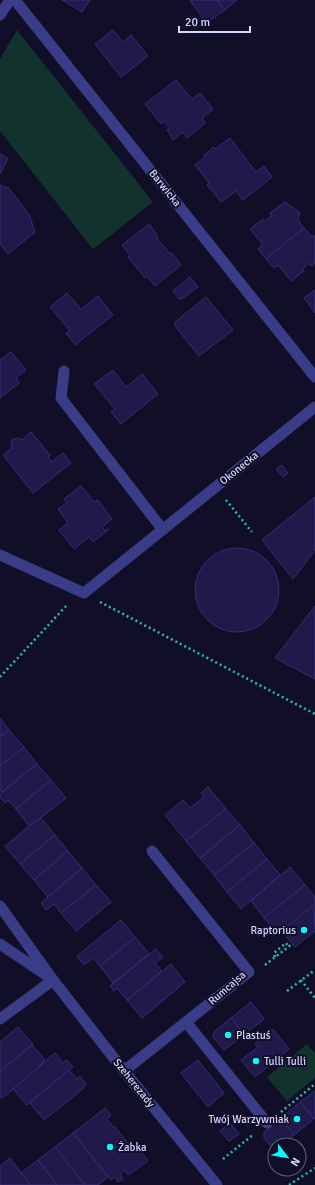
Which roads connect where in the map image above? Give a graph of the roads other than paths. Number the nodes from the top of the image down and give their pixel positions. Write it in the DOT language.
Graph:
graph roads {
  1 [pos="10,0"];
  2 [pos="15,0"];
  3 [pos="0,15"];
  4 [pos="64,371"];
  5 [pos="315,377"];
  6 [pos="315,407"];
  7 [pos="163,530"];
  8 [pos="0,556"];
  9 [pos="152,850"];
  10 [pos="0,906"];
  11 [pos="0,944"];
  12 [pos="53,980"];
  13 [pos="0,1020"];
  14 [pos="186,1022"];
  15 [pos="124,1071"];
  16 [pos="267,1122"];
  17 [pos="217,1185"];
  1 -- 3 [label="street"];
  2 -- 5 [label="street, Barwicka"];
  4 -- 7 [label="street"];
  6 -- 7 [label="street, Okonecka"];
  7 -- 8 [label="street, Okonecka"];
  9 -- 14 [label="street, Rumcajsa"];
  10 -- 12 [label="street, Szeherezady"];
  11 -- 12 [label="street, Szeherezady"];
  12 -- 13 [label="street"];
  12 -- 15 [label="street, Szeherezady"];
  14 -- 15 [label="street, Rumcajsa"];
  14 -- 16 [label="street"];
  15 -- 17 [label="street, Szeherezady"];
}
